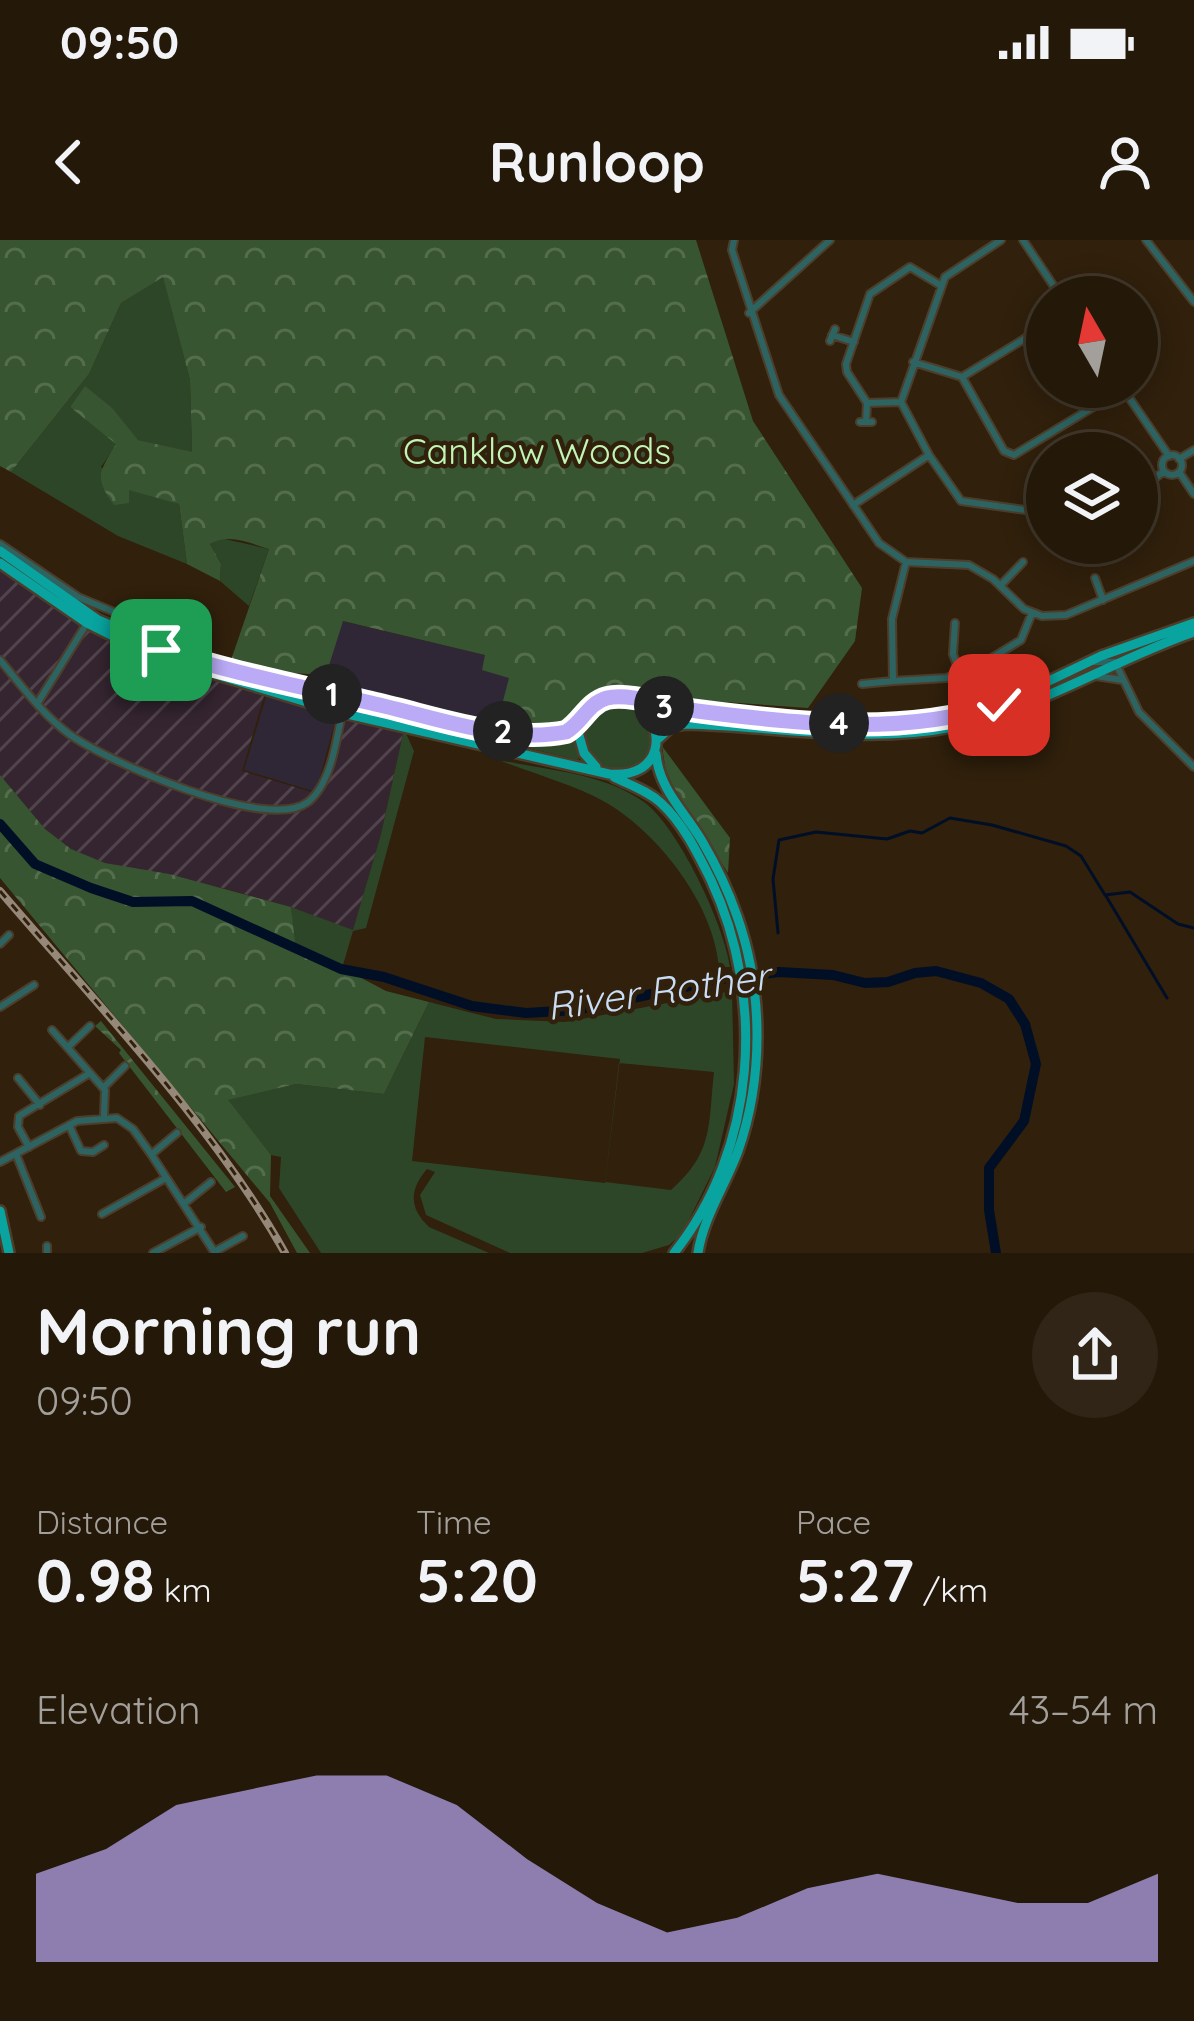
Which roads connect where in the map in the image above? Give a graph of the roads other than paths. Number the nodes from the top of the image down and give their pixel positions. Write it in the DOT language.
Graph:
graph roads {
  1 [pos="734,240"];
  2 [pos="830,240"];
  3 [pos="1001,240"];
  4 [pos="1023,240"];
  5 [pos="1146,240"];
  6 [pos="1047,276"];
  7 [pos="940,285"];
  8 [pos="1194,302"];
  9 [pos="749,313"];
  10 [pos="832,335"];
  11 [pos="1026,338"];
  12 [pos="854,343"];
  13 [pos="913,362"];
  14 [pos="962,377"];
  15 [pos="901,402"];
  16 [pos="867,403"];
  17 [pos="1090,408"];
  18 [pos="1137,408"];
  19 [pos="866,422"];
  20 [pos="1194,450"];
  21 [pos="929,455"];
  22 [pos="1169,456"];
  23 [pos="1179,459"];
  24 [pos="1164,472"];
  25 [pos="1179,472"];
  26 [pos="1158,476"];
  27 [pos="1194,494"];
  28 [pos="853,505"];
  29 [pos="1026,510"];
  30 [pos="0,548"];
  31 [pos="1194,561"];
  32 [pos="906,562"];
  33 [pos="1023,562"];
  34 [pos="0,563"];
  35 [pos="1096,578"];
  36 [pos="1000,586"];
  37 [pos="1103,600"];
  38 [pos="1032,613"];
  39 [pos="86,623"];
  40 [pos="955,623"];
  41 [pos="1194,623"];
  42 [pos="1194,632"];
  43 [pos="1150,648"];
  44 [pos="190,650"];
  45 [pos="0,660"];
  46 [pos="1115,662"];
  47 [pos="1083,664"];
  48 [pos="223,668"];
  49 [pos="959,674"];
  50 [pos="1082,678"];
  51 [pos="893,680"];
  52 [pos="1122,680"];
  53 [pos="862,684"];
  54 [pos="334,694"];
  55 [pos="636,699"];
  56 [pos="37,704"];
  57 [pos="343,713"];
  58 [pos="716,713"];
  59 [pos="580,722"];
  60 [pos="731,727"];
  61 [pos="657,743"];
  62 [pos="1194,767"];
  63 [pos="604,772"];
  64 [pos="9,935"];
  65 [pos="0,944"];
  66 [pos="744,961"];
  67 [pos="34,985"];
  68 [pos="748,987"];
  69 [pos="0,1007"];
  70 [pos="90,1026"];
  71 [pos="52,1030"];
  72 [pos="68,1047"];
  73 [pos="125,1066"];
  74 [pos="90,1073"];
  75 [pos="18,1078"];
  76 [pos="103,1088"];
  77 [pos="40,1105"];
  78 [pos="104,1116"];
  79 [pos="69,1125"];
  80 [pos="177,1133"];
  81 [pos="104,1145"];
  82 [pos="29,1147"];
  83 [pos="16,1154"];
  84 [pos="152,1154"];
  85 [pos="0,1162"];
  86 [pos="167,1177"];
  87 [pos="211,1182"];
  88 [pos="185,1203"];
  89 [pos="0,1210"];
  90 [pos="102,1214"];
  91 [pos="41,1217"];
  92 [pos="201,1227"];
  93 [pos="242,1236"];
  94 [pos="10,1253"];
  95 [pos="153,1253"];
  96 [pos="215,1253"];
  97 [pos="674,1253"];
  98 [pos="698,1253"];
  1 -- 9 [label="street"];
  2 -- 9 [label="street"];
  3 -- 7 [label="street"];
  4 -- 6 [label="street"];
  5 -- 8 [label="street"];
  7 -- 12 [label="street"];
  7 -- 13 [label="street"];
  9 -- 28 [label="street"];
  10 -- 12 [label="street"];
  11 -- 14 [label="street"];
  12 -- 16 [label="street"];
  13 -- 14 [label="street"];
  13 -- 15 [label="street"];
  14 -- 17 [label="street"];
  15 -- 16 [label="street"];
  15 -- 21 [label="street"];
  16 -- 19 [label="street"];
  18 -- 22 [label="street"];
  20 -- 23 [label="street"];
  21 -- 28 [label="street"];
  21 -- 29 [label="street"];
  22 -- 23 [label="street"];
  22 -- 24 [label="street"];
  23 -- 25 [label="street"];
  24 -- 25 [label="street"];
  24 -- 26 [label="street"];
  25 -- 27 [label="street"];
  28 -- 32 [label="street"];
  30 -- 44 [label="street"];
  30 -- 48 [label="main road"];
  31 -- 37 [label="street"];
  32 -- 36 [label="street"];
  32 -- 51 [label="street"];
  33 -- 36 [label="street"];
  34 -- 39 [label="main road"];
  35 -- 37 [label="street"];
  36 -- 38 [label="street"];
  37 -- 38 [label="street"];
  38 -- 49 [label="street"];
  39 -- 56 [label="street"];
  39 -- 57 [label="main road"];
  40 -- 49 [label="street"];
  41 -- 47 [label="main road"];
  42 -- 43 [label="main road"];
  43 -- 46 [label="main road"];
  43 -- 52 [label="street"];
  44 -- 48 [label="main road"];
  45 -- 56 [label="street"];
  46 -- 47 [label="street"];
  46 -- 50 [label="main road"];
  46 -- 52 [label="street"];
  47 -- 58 [label="main road"];
  48 -- 54 [label="main road"];
  49 -- 51 [label="street"];
  50 -- 52 [label="street"];
  50 -- 60 [label="main road"];
  51 -- 53 [label="street"];
  52 -- 62 [label="street"];
  54 -- 57 [label="street"];
  54 -- 59 [label="main road"];
  55 -- 58 [label="main road"];
  55 -- 59 [label="main road"];
  55 -- 61 [label="main road"];
  56 -- 57 [label="street"];
  57 -- 63 [label="main road"];
  58 -- 60 [label="main road"];
  59 -- 63 [label="main road"];
  60 -- 61 [label="main road"];
  61 -- 63 [label="main road"];
  61 -- 66 [label="main road"];
  63 -- 66 [label="main road"];
  64 -- 65 [label="street"];
  66 -- 68 [label="main road"];
  67 -- 69 [label="street"];
  68 -- 97 [label="main road"];
  68 -- 98 [label="main road"];
  70 -- 72 [label="street"];
  71 -- 72 [label="street"];
  72 -- 74 [label="street"];
  73 -- 76 [label="street"];
  74 -- 76 [label="street"];
  74 -- 77 [label="street"];
  75 -- 77 [label="street"];
  76 -- 78 [label="street"];
  77 -- 82 [label="street"];
  78 -- 79 [label="street"];
  78 -- 84 [label="street"];
  79 -- 81 [label="street"];
  79 -- 82 [label="street"];
  80 -- 84 [label="street"];
  82 -- 83 [label="street"];
  83 -- 85 [label="street"];
  83 -- 91 [label="street"];
  84 -- 86 [label="street"];
  86 -- 88 [label="street"];
  86 -- 90 [label="street"];
  87 -- 88 [label="street"];
  88 -- 92 [label="street"];
  89 -- 94 [label="main road"];
  92 -- 95 [label="street"];
  92 -- 96 [label="street"];
  93 -- 96 [label="street"];
}
